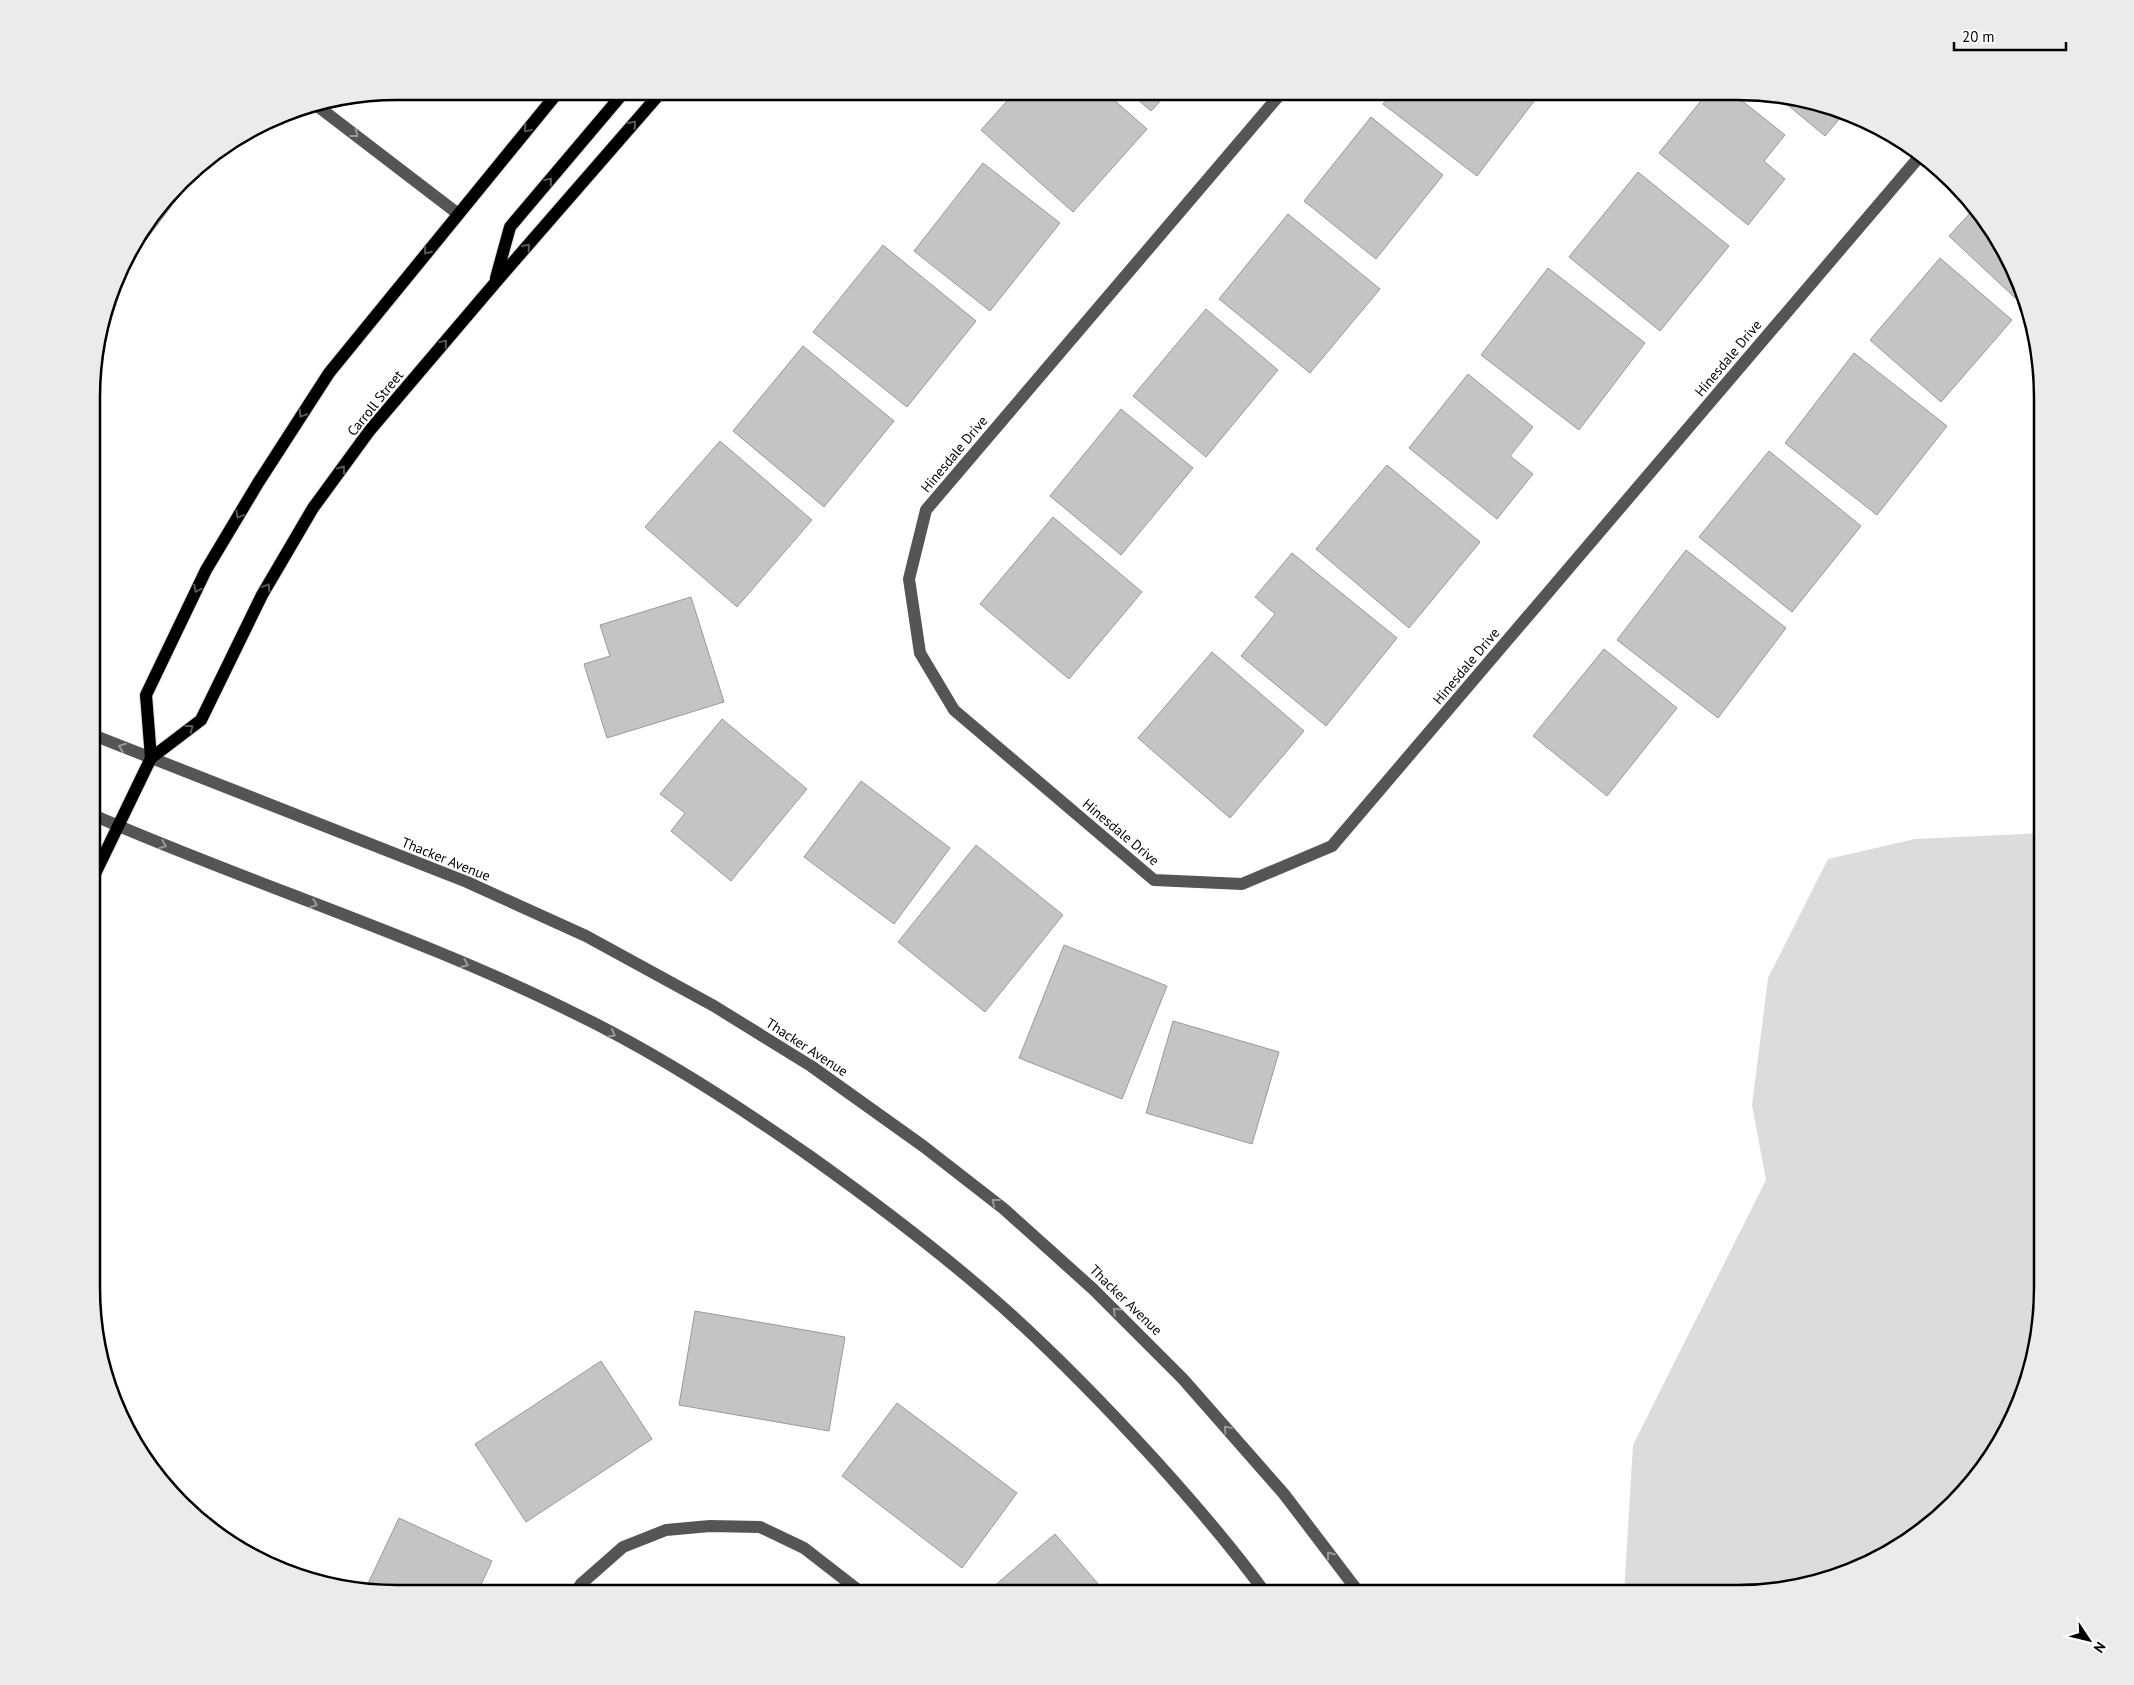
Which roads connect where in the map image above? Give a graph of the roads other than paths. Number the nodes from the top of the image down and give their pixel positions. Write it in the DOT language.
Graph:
graph roads {
  1 [pos="551,100"];
  2 [pos="617,100"];
  3 [pos="654,100"];
  4 [pos="1275,100"];
  5 [pos="322,110"];
  6 [pos="1917,160"];
  7 [pos="457,213"];
  8 [pos="494,283"];
  9 [pos="100,738"];
  10 [pos="151,758"];
  11 [pos="100,819"];
  12 [pos="118,826"];
  13 [pos="100,863"];
  14 [pos="580,1585"];
  15 [pos="852,1585"];
  16 [pos="1260,1585"];
  17 [pos="1353,1585"];
  1 -- 7 [label="main road, one-way"];
  8 -- 2 [label="main road, one-way"];
  8 -- 3 [label="main road, Carroll Street, one-way"];
  4 -- 6 [label="street, Hinesdale Drive"];
  5 -- 7 [label="street, one-way"];
  7 -- 10 [label="main road, one-way"];
  10 -- 8 [label="main road, Carroll Street, one-way"];
  10 -- 9 [label="street, Thacker Avenue, one-way"];
  10 -- 12 [label="main road, Carroll Street"];
  17 -- 10 [label="street, Thacker Avenue, one-way"];
  11 -- 12 [label="street"];
  12 -- 13 [label="main road, Carroll Street"];
  12 -- 16 [label="street, one-way"];
  14 -- 15 [label="street"];
}
